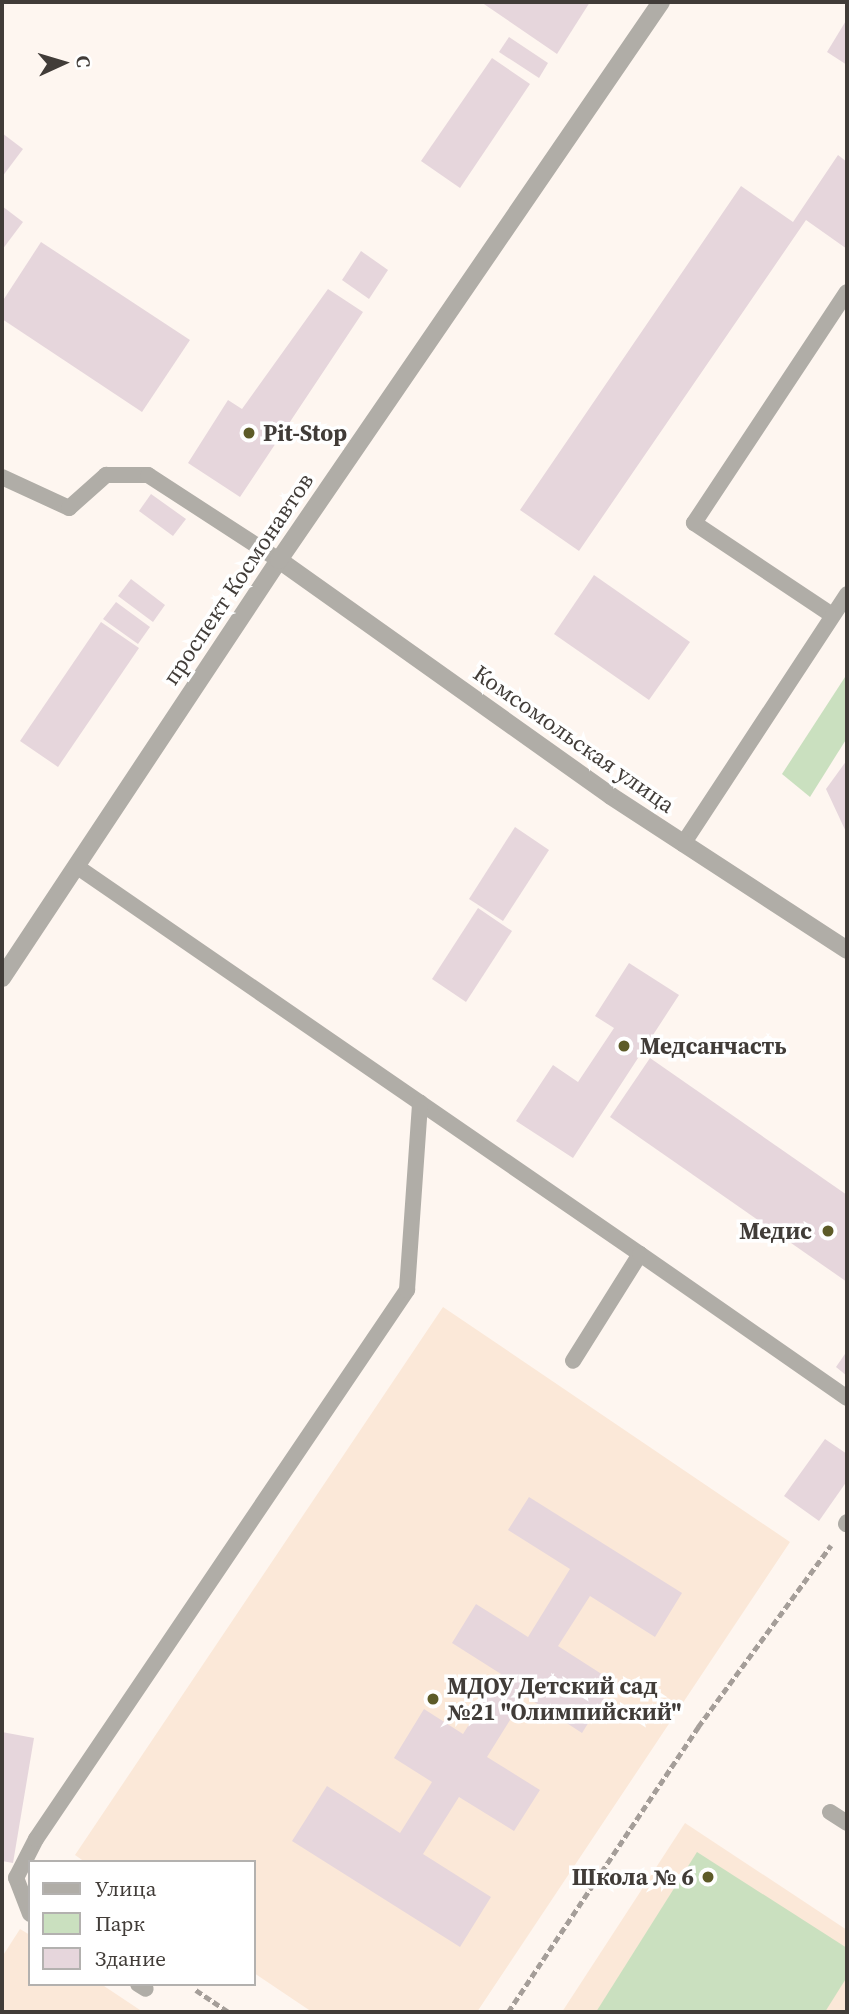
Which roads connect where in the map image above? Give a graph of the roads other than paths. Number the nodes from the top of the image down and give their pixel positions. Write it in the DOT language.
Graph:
graph roads {
  1 [pos="661,2"];
  2 [pos="847,292"];
  3 [pos="2,477"];
  4 [pos="279,560"];
  5 [pos="847,594"];
  6 [pos="832,615"];
  7 [pos="683,844"];
  8 [pos="76,866"];
  9 [pos="847,950"];
  10 [pos="2,978"];
  11 [pos="420,1102"];
  12 [pos="640,1254"];
  13 [pos="573,1361"];
  14 [pos="847,1398"];
  15 [pos="830,1812"];
  16 [pos="847,1823"];
  17 [pos="28,1909"];
  1 -- 4 [label="street, проспект Космонавтов"];
  2 -- 6 [label="lane"];
  3 -- 4 [label="lane"];
  4 -- 7 [label="street, Комсомольская улица"];
  4 -- 8 [label="street, проспект Космонавтов"];
  5 -- 6 [label="lane"];
  6 -- 7 [label="lane"];
  7 -- 9 [label="street, Комсомольская улица"];
  8 -- 10 [label="street, проспект Космонавтов"];
  8 -- 11 [label="lane"];
  11 -- 12 [label="lane"];
  11 -- 17 [label="lane"];
  12 -- 13 [label="lane"];
  12 -- 14 [label="lane"];
  15 -- 16 [label="lane"];
}
